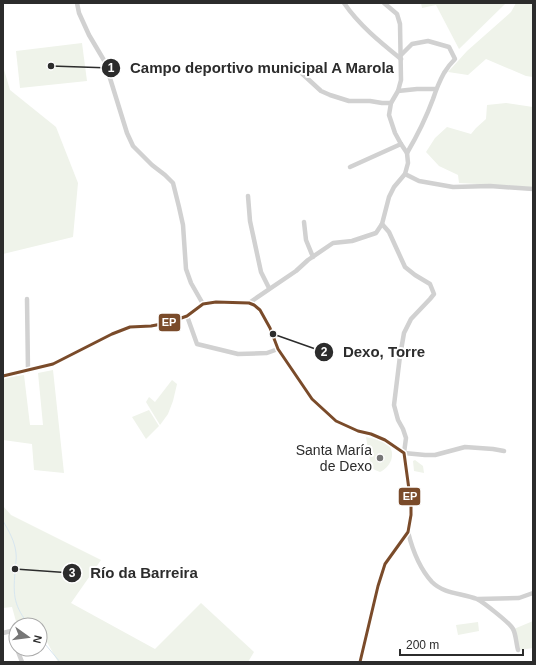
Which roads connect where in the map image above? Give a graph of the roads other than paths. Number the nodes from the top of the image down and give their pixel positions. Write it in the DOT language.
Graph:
graph roads {
  1 [pos="77,3"];
  2 [pos="344,3"];
  3 [pos="384,3"];
  4 [pos="401,57"];
  5 [pos="296,68"];
  6 [pos="436,89"];
  7 [pos="398,91"];
  8 [pos="391,103"];
  9 [pos="401,144"];
  10 [pos="407,153"];
  11 [pos="350,167"];
  12 [pos="405,174"];
  13 [pos="533,189"];
  14 [pos="248,196"];
  15 [pos="304,222"];
  16 [pos="382,224"];
  17 [pos="313,257"];
  18 [pos="270,288"];
  19 [pos="27,299"];
  20 [pos="249,303"];
  21 [pos="203,304"];
  22 [pos="187,316"];
  23 [pos="278,349"];
  24 [pos="28,371"];
  25 [pos="3,376"];
  26 [pos="504,451"];
  27 [pos="404,453"];
  28 [pos="408,532"];
  29 [pos="533,593"];
  30 [pos="478,600"];
  31 [pos="518,650"];
  32 [pos="360,662"];
  1 -- 21 [label="street"];
  2 -- 4 [label="street"];
  3 -- 4 [label="street"];
  4 -- 6 [label="street"];
  4 -- 7 [label="street"];
  5 -- 8 [label="street"];
  6 -- 7 [label="street"];
  6 -- 10 [label="street"];
  7 -- 8 [label="street"];
  8 -- 9 [label="street"];
  9 -- 10 [label="street"];
  9 -- 11 [label="street"];
  10 -- 12 [label="street"];
  12 -- 13 [label="street"];
  12 -- 16 [label="street"];
  14 -- 18 [label="street"];
  15 -- 17 [label="street"];
  16 -- 17 [label="street"];
  16 -- 27 [label="street"];
  17 -- 18 [label="street"];
  18 -- 20 [label="street"];
  19 -- 24 [label="street"];
  20 -- 21 [label="street"];
  20 -- 23 [label="street"];
  21 -- 22 [label="street"];
  22 -- 23 [label="street"];
  22 -- 24 [label="street"];
  23 -- 27 [label="street"];
  24 -- 25 [label="street"];
  26 -- 27 [label="street"];
  27 -- 28 [label="street"];
  28 -- 30 [label="street"];
  28 -- 32 [label="street"];
  29 -- 30 [label="street"];
  30 -- 31 [label="street"];
}
